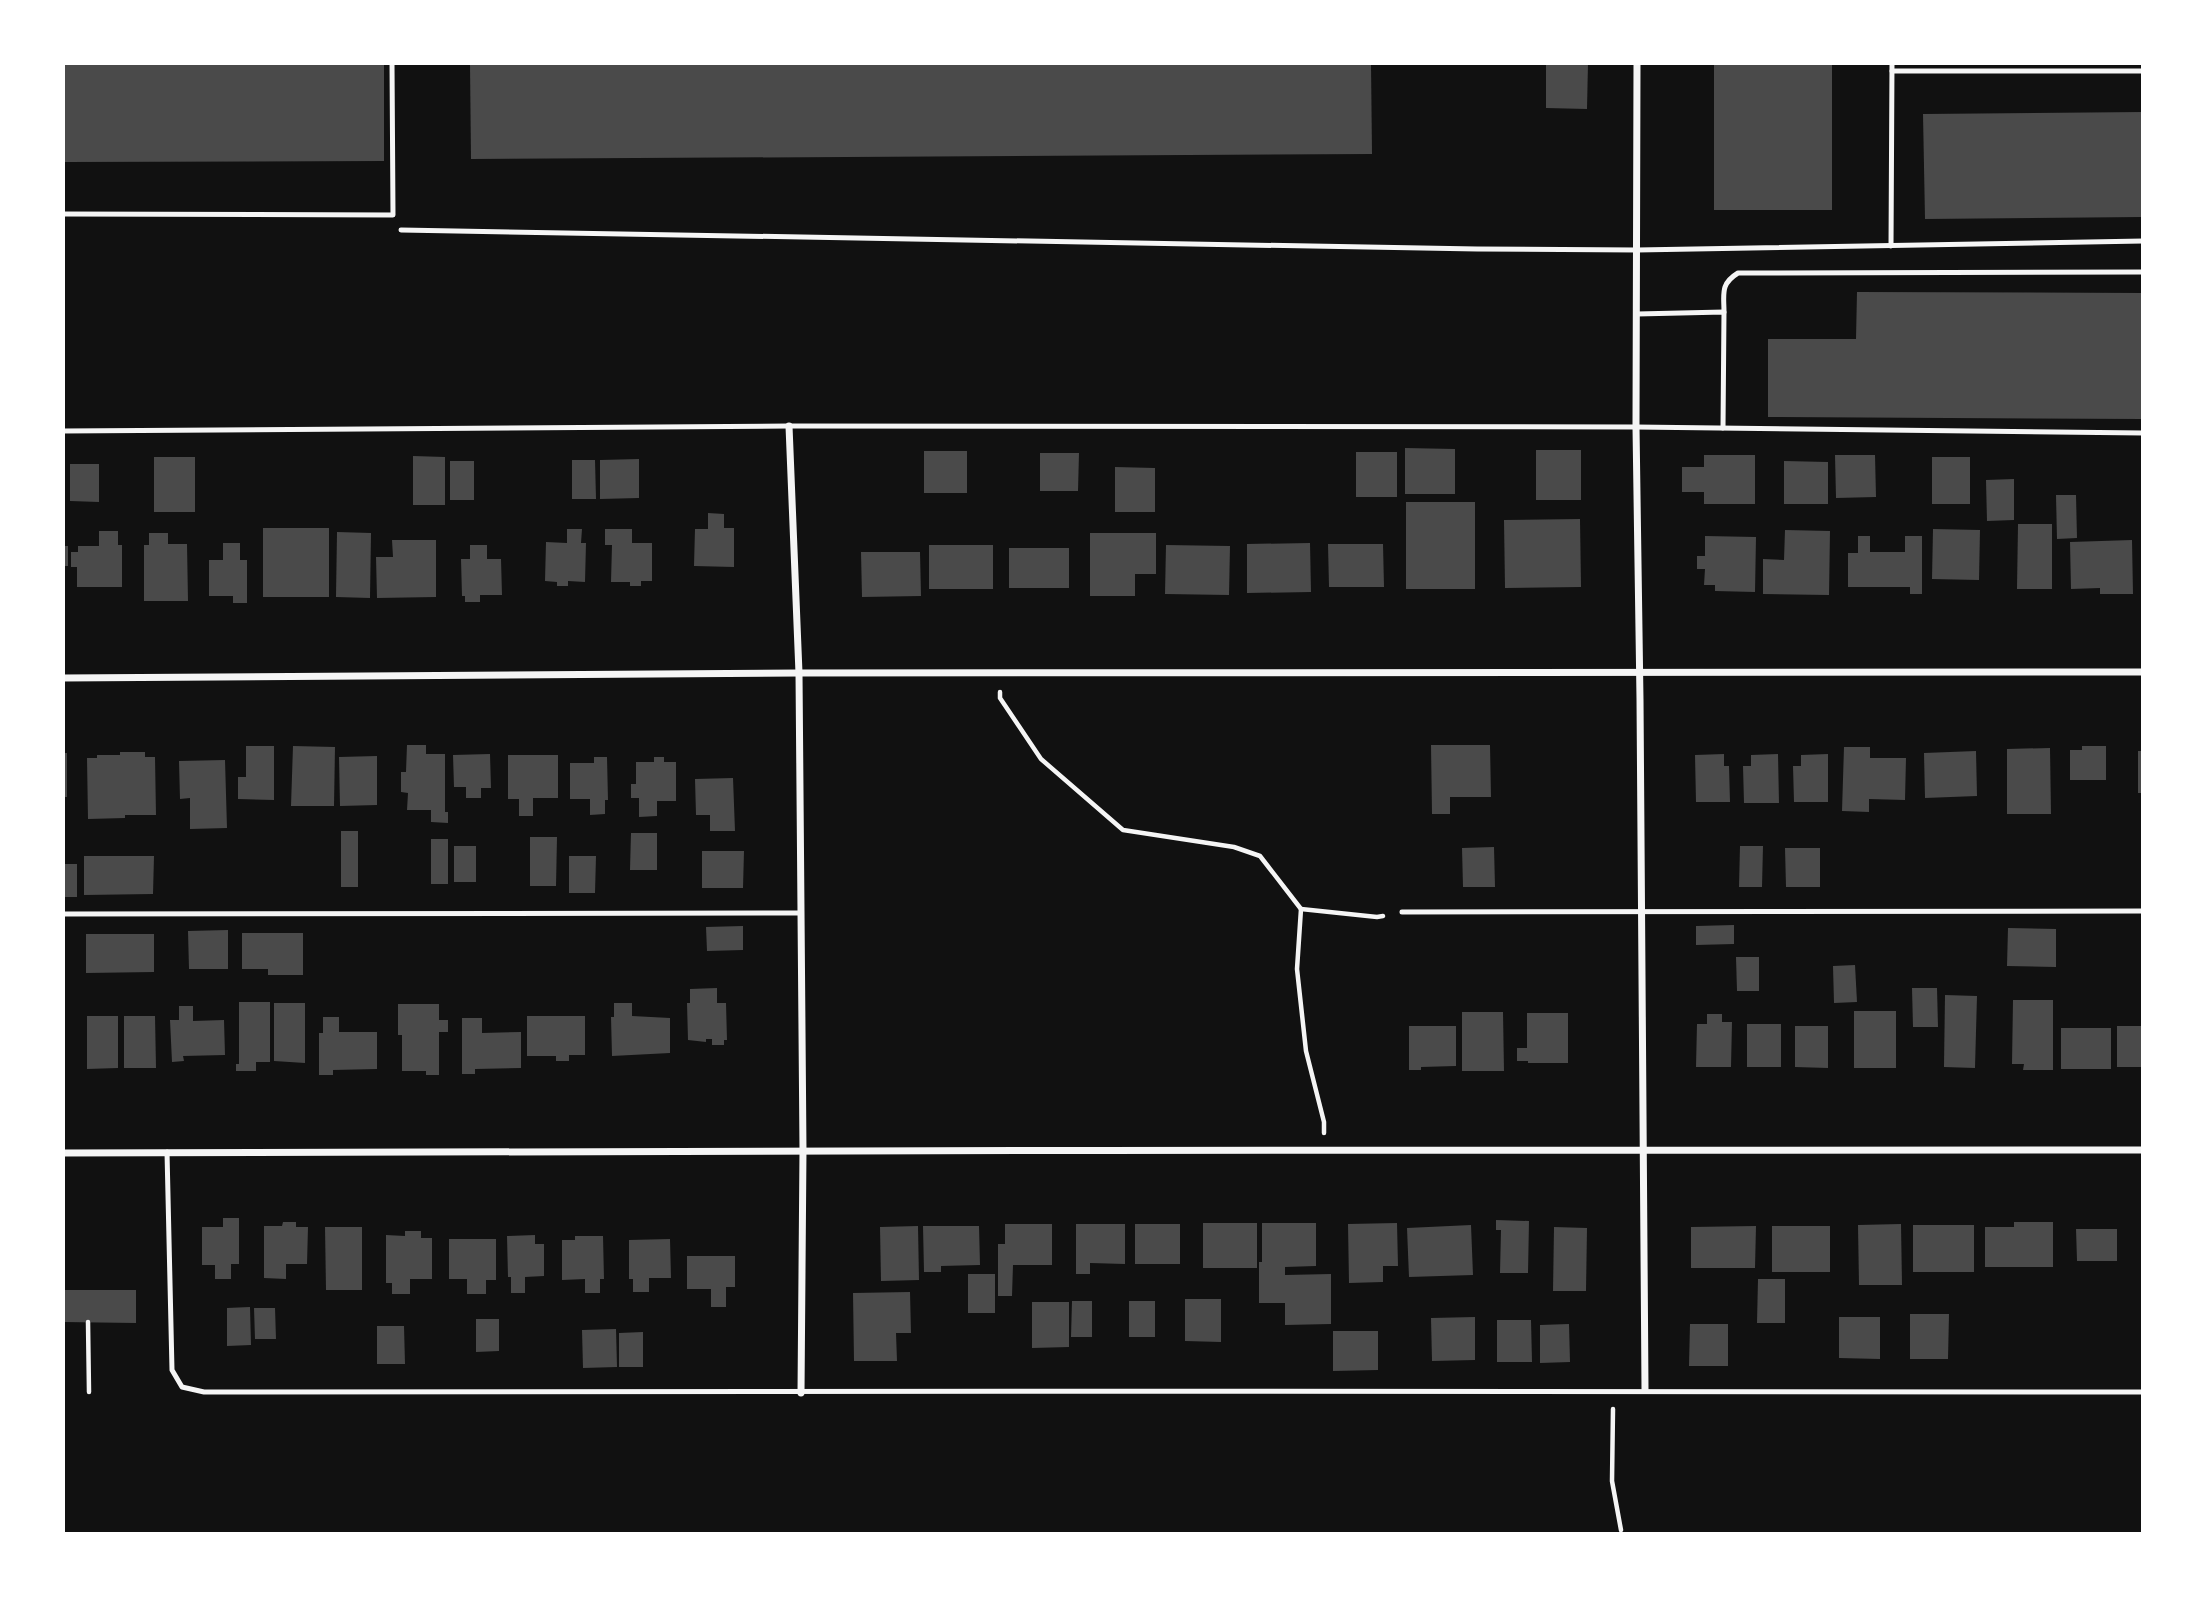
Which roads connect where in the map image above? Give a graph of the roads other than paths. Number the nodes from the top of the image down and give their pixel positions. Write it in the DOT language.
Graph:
graph roads {
  1 [pos="392,63"];
  2 [pos="1637,63"];
  3 [pos="1892,63"];
  4 [pos="1892,71"];
  5 [pos="2143,71"];
  6 [pos="63,214"];
  7 [pos="401,230"];
  8 [pos="2143,242"];
  9 [pos="1891,246"];
  10 [pos="1637,250"];
  11 [pos="2143,272"];
  12 [pos="1724,312"];
  13 [pos="1637,314"];
  14 [pos="789,426"];
  15 [pos="1636,427"];
  16 [pos="1723,428"];
  17 [pos="63,431"];
  18 [pos="2143,433"];
  19 [pos="1640,672"];
  20 [pos="2143,672"];
  21 [pos="799,673"];
  22 [pos="63,678"];
  23 [pos="2143,911"];
  24 [pos="1402,912"];
  25 [pos="1641,912"];
  26 [pos="800,913"];
  27 [pos="63,914"];
  28 [pos="803,1150"];
  29 [pos="2143,1150"];
  30 [pos="167,1152"];
  31 [pos="1643,1152"];
  32 [pos="63,1153"];
  33 [pos="1644,1390"];
  34 [pos="2143,1392"];
  35 [pos="801,1393"];
  1 -- 6 [label="lane"];
  2 -- 10 [label="street"];
  3 -- 4 [label="lane"];
  4 -- 5 [label="lane"];
  4 -- 9 [label="lane"];
  7 -- 10 [label="lane"];
  8 -- 9 [label="lane"];
  9 -- 10 [label="lane"];
  10 -- 13 [label="street"];
  11 -- 12 [label="lane"];
  12 -- 13 [label="lane"];
  12 -- 16 [label="lane"];
  13 -- 15 [label="street"];
  14 -- 15 [label="lane"];
  14 -- 17 [label="lane"];
  14 -- 21 [label="street"];
  15 -- 16 [label="lane"];
  15 -- 19 [label="street"];
  16 -- 18 [label="lane"];
  19 -- 20 [label="street"];
  19 -- 21 [label="street"];
  19 -- 25 [label="street"];
  21 -- 22 [label="street"];
  21 -- 26 [label="street"];
  23 -- 25 [label="lane"];
  24 -- 25 [label="lane"];
  25 -- 31 [label="street"];
  26 -- 27 [label="lane"];
  26 -- 28 [label="street"];
  28 -- 30 [label="street"];
  28 -- 31 [label="street"];
  28 -- 35 [label="street"];
  29 -- 31 [label="street"];
  30 -- 32 [label="street"];
  30 -- 35 [label="lane"];
  31 -- 33 [label="street"];
  33 -- 34 [label="lane"];
  33 -- 35 [label="lane"];
}
